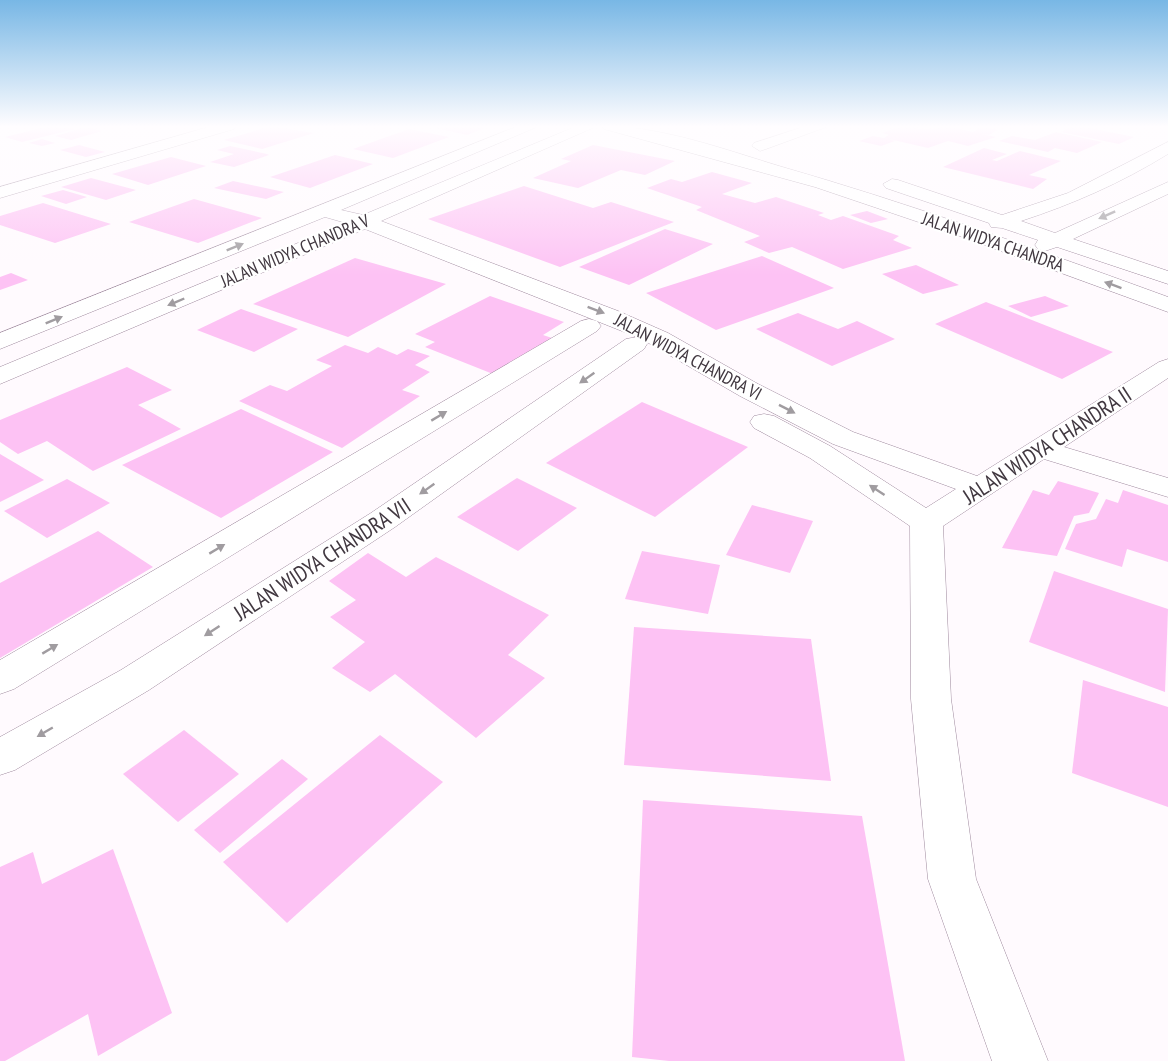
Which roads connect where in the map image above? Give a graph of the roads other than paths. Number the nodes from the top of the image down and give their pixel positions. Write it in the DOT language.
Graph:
graph roads {
  1 [pos="60,176"];
  2 [pos="410,176"];
  3 [pos="474,176"];
  4 [pos="795,176"];
  5 [pos="1118,176"];
  6 [pos="877,179"];
  7 [pos="1168,187"];
  8 [pos="0,193"];
  9 [pos="316,214"];
  10 [pos="1005,220"];
  11 [pos="356,226"];
  12 [pos="970,233"];
  13 [pos="1057,240"];
  14 [pos="1029,253"];
  15 [pos="1168,278"];
  16 [pos="1168,305"];
  17 [pos="589,326"];
  18 [pos="0,342"];
  19 [pos="635,344"];
  20 [pos="1168,367"];
  21 [pos="0,376"];
  22 [pos="1041,449"];
  23 [pos="980,487"];
  24 [pos="1168,488"];
  25 [pos="926,522"];
  26 [pos="0,679"];
  27 [pos="0,758"];
  28 [pos="1020,1061"];
  1 -- 8 [label="street"];
  2 -- 9 [label="street, JALAN WIDYA CHANDRA V"];
  3 -- 11 [label="street, JALAN WIDYA CHANDRA V"];
  4 -- 12 [label="street, JALAN WIDYA CHANDRA"];
  5 -- 10 [label="street"];
  6 -- 10 [label="street, JALAN WIDYA CHANDRA"];
  7 -- 13 [label="street, one-way"];
  9 -- 11 [label="street, JALAN WIDYA CHANDRA VI"];
  18 -- 9 [label="street, JALAN WIDYA CHANDRA V, one-way"];
  10 -- 12 [label="street"];
  10 -- 13 [label="street, JALAN WIDYA CHANDRA"];
  11 -- 17 [label="street, JALAN WIDYA CHANDRA VI"];
  11 -- 21 [label="street, JALAN WIDYA CHANDRA V, one-way"];
  11 -- 23 [label="street, JALAN WIDYA CHANDRA VI, one-way"];
  12 -- 14 [label="street, JALAN WIDYA CHANDRA"];
  13 -- 14 [label="street"];
  13 -- 15 [label="street, JALAN WIDYA CHANDRA"];
  16 -- 14 [label="street, JALAN WIDYA CHANDRA, one-way"];
  17 -- 19 [label="street, JALAN WIDYA CHANDRA VI"];
  26 -- 17 [label="street, one-way"];
  25 -- 19 [label="street, JALAN WIDYA CHANDRA VI, one-way"];
  19 -- 27 [label="street, JALAN WIDYA CHANDRA VII, one-way"];
  20 -- 22 [label="street, JALAN WIDYA CHANDRA II"];
  22 -- 23 [label="street, JALAN WIDYA CHANDRA II"];
  22 -- 24 [label="street"];
  23 -- 25 [label="street, JALAN WIDYA CHANDRA II"];
  25 -- 28 [label="street"];
}
